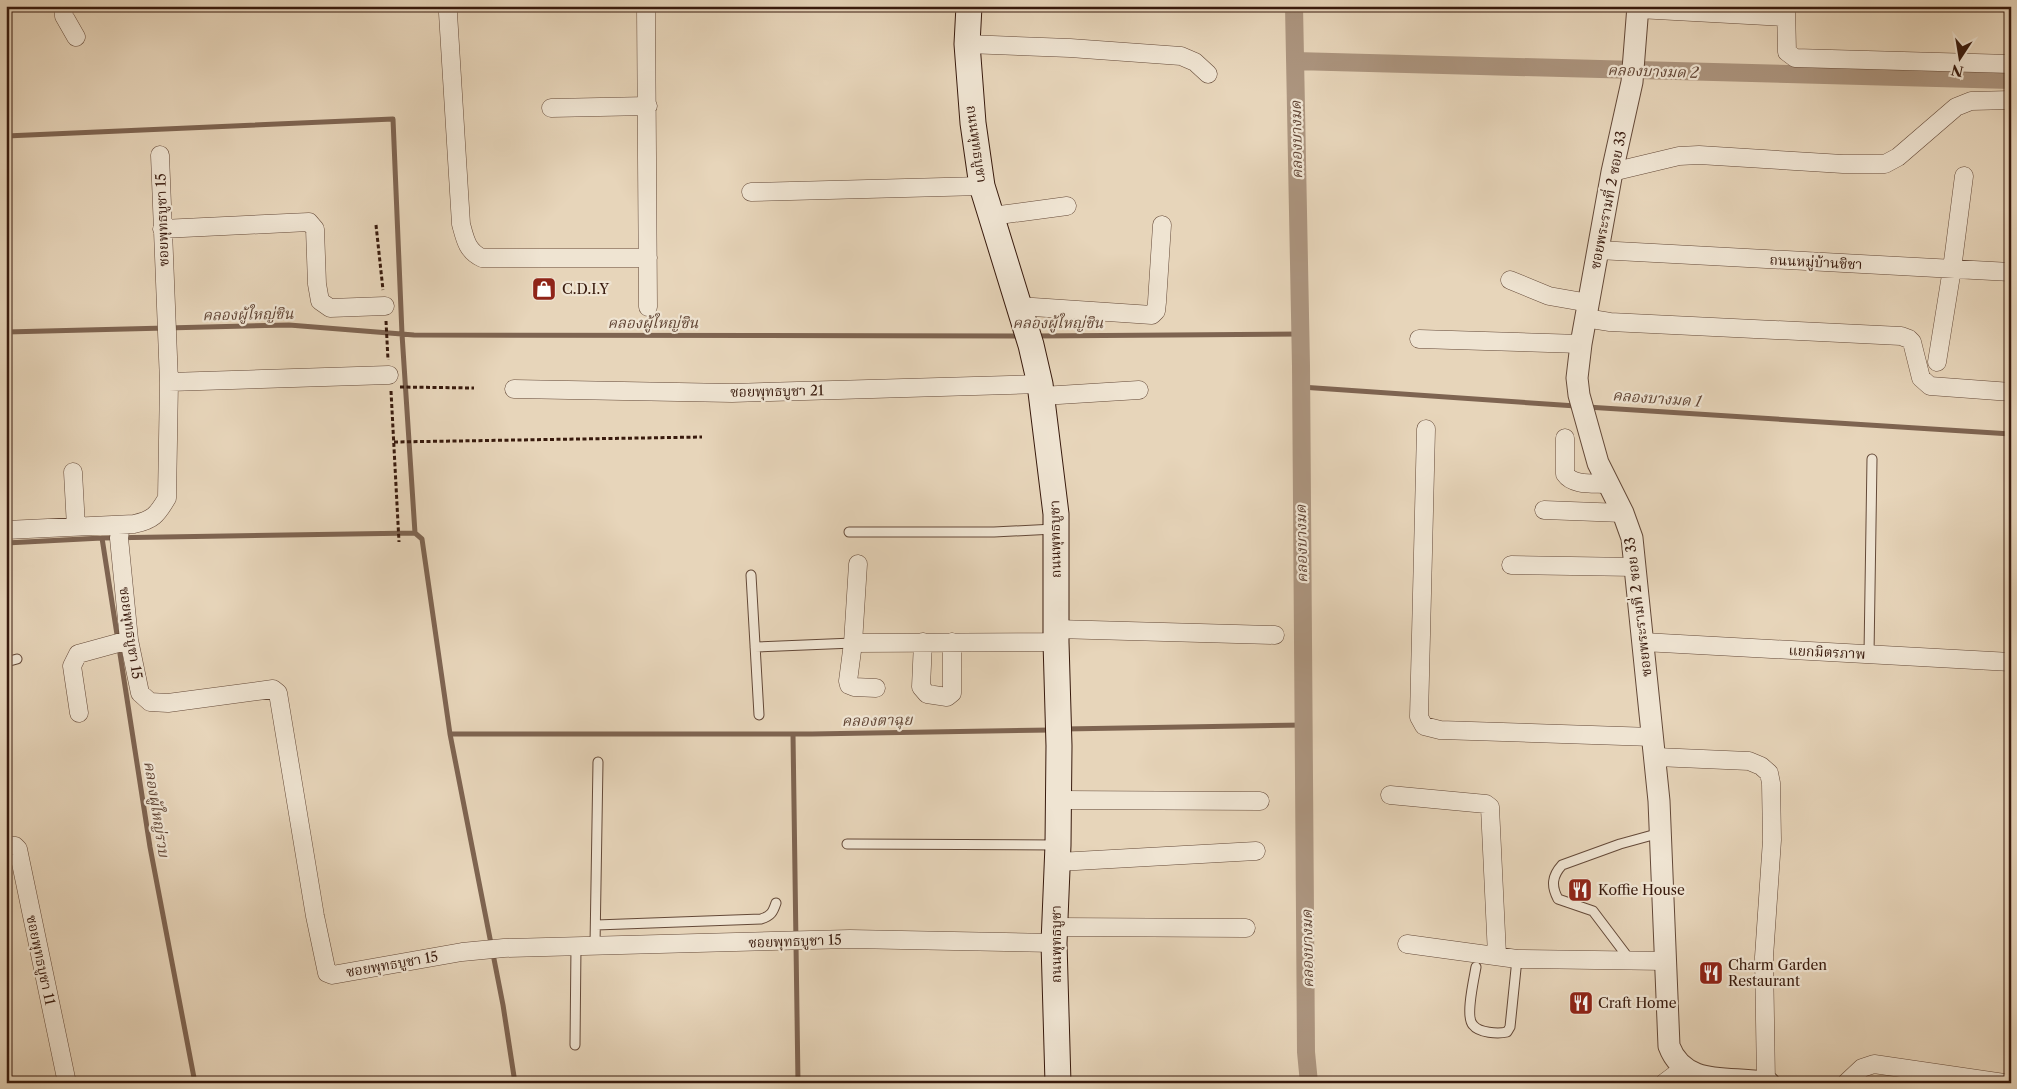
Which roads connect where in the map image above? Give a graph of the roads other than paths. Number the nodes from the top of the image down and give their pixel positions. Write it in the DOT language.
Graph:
graph roads {
  1 [pos="63,6"];
  2 [pos="646,6"];
  3 [pos="969,6"];
  4 [pos="1638,8"];
  5 [pos="1786,12"];
  6 [pos="448,13"];
  7 [pos="76,37"];
  8 [pos="967,44"];
  9 [pos="2011,64"];
  10 [pos="1208,74"];
  11 [pos="2011,100"];
  12 [pos="648,106"];
  13 [pos="551,108"];
  14 [pos="160,155"];
  15 [pos="1612,172"];
  16 [pos="1964,176"];
  17 [pos="982,186"];
  18 [pos="751,192"];
  19 [pos="1068,206"];
  20 [pos="992,216"];
  21 [pos="1162,225"];
  22 [pos="162,229"];
  23 [pos="1598,250"];
  24 [pos="648,258"];
  25 [pos="1952,269"];
  26 [pos="2011,272"];
  27 [pos="1510,280"];
  28 [pos="385,306"];
  29 [pos="648,307"];
  30 [pos="1587,310"];
  31 [pos="1020,314"];
  32 [pos="1419,339"];
  33 [pos="1581,344"];
  34 [pos="1937,362"];
  35 [pos="390,381"];
  36 [pos="169,382"];
  37 [pos="514,389"];
  38 [pos="1041,390"];
  39 [pos="1139,390"];
  40 [pos="2011,392"];
  41 [pos="1426,429"];
  42 [pos="1565,438"];
  43 [pos="1872,459"];
  44 [pos="73,472"];
  45 [pos="1607,484"];
  46 [pos="1544,510"];
  47 [pos="1623,513"];
  48 [pos="121,525"];
  49 [pos="76,527"];
  50 [pos="1056,528"];
  51 [pos="6,530"];
  52 [pos="849,532"];
  53 [pos="858,564"];
  54 [pos="1511,565"];
  55 [pos="1635,567"];
  56 [pos="751,575"];
  57 [pos="1275,635"];
  58 [pos="1056,636"];
  59 [pos="129,640"];
  60 [pos="923,642"];
  61 [pos="952,642"];
  62 [pos="1643,642"];
  63 [pos="853,643"];
  64 [pos="755,647"];
  65 [pos="1869,654"];
  66 [pos="17,659"];
  67 [pos="6,662"];
  68 [pos="2011,662"];
  69 [pos="876,688"];
  70 [pos="79,713"];
  71 [pos="759,715"];
  72 [pos="1654,747"];
  73 [pos="598,762"];
  74 [pos="1390,795"];
  75 [pos="1059,800"];
  76 [pos="1260,802"];
  77 [pos="1661,833"];
  78 [pos="847,844"];
  79 [pos="6,845"];
  80 [pos="1256,851"];
  81 [pos="1058,854"];
  82 [pos="776,902"];
  83 [pos="596,925"];
  84 [pos="1246,928"];
  85 [pos="1055,935"];
  86 [pos="1407,944"];
  87 [pos="576,946"];
  88 [pos="595,946"];
  89 [pos="1497,955"];
  90 [pos="1517,959"];
  91 [pos="1630,961"];
  92 [pos="1665,961"];
  93 [pos="1476,967"];
  94 [pos="575,1045"];
  95 [pos="1694,1075"];
  96 [pos="1768,1082"];
  97 [pos="67,1083"];
  98 [pos="1058,1083"];
  99 [pos="1664,1083"];
  100 [pos="1846,1083"];
  101 [pos="2004,1083"];
  1 -- 7 [label="street"];
  2 -- 12 [label="street"];
  3 -- 8 [label="main road, ถนนพุทธบูชา"];
  4 -- 5 [label="street"];
  4 -- 15 [label="street, ซอยพระรามที่ 2 ซอย 33"];
  5 -- 9 [label="street"];
  6 -- 24 [label="street"];
  8 -- 10 [label="street"];
  8 -- 17 [label="main road, ถนนพุทธบูชา"];
  11 -- 15 [label="street"];
  12 -- 13 [label="street"];
  12 -- 24 [label="street"];
  14 -- 22 [label="street, ซอยพุทธบูชา 15"];
  15 -- 23 [label="street, ซอยพระรามที่ 2 ซอย 33"];
  16 -- 25 [label="street"];
  17 -- 18 [label="street"];
  17 -- 20 [label="main road, ถนนพุทธบูชา"];
  19 -- 20 [label="street"];
  20 -- 31 [label="main road, ถนนพุทธบูชา"];
  21 -- 31 [label="street"];
  22 -- 28 [label="street"];
  22 -- 36 [label="street, ซอยพุทธบูชา 15"];
  23 -- 25 [label="street, ถนนหมู่บ้านชิชา"];
  23 -- 30 [label="street, ซอยพระรามที่ 2 ซอย 33"];
  24 -- 29 [label="street"];
  25 -- 26 [label="street, ถนนหมู่บ้านชิชา"];
  25 -- 34 [label="street"];
  27 -- 30 [label="street"];
  30 -- 33 [label="street, ซอยพระรามที่ 2 ซอย 33"];
  30 -- 40 [label="street"];
  31 -- 38 [label="main road, ถนนพุทธบูชา"];
  32 -- 33 [label="street"];
  33 -- 45 [label="street, ซอยพระรามที่ 2 ซอย 33"];
  35 -- 36 [label="street"];
  36 -- 48 [label="street, ซอยพุทธบูชา 15"];
  37 -- 38 [label="street, ซอยพุทธบูชา 21"];
  38 -- 39 [label="street, ซอยพุทธบูชา 21"];
  38 -- 50 [label="main road, ถนนพุทธบูชา"];
  41 -- 72 [label="street"];
  42 -- 45 [label="street"];
  43 -- 65 [label="lane"];
  44 -- 49 [label="street"];
  45 -- 47 [label="street, ซอยพระรามที่ 2 ซอย 33"];
  46 -- 47 [label="street"];
  47 -- 55 [label="street, ซอยพระรามที่ 2 ซอย 33"];
  48 -- 49 [label="street, ซอยพุทธบูชา 15"];
  48 -- 59 [label="street, ซอยพุทธบูชา 15"];
  49 -- 51 [label="street, ซอยพุทธบูชา 15"];
  50 -- 52 [label="lane"];
  50 -- 58 [label="main road, ถนนพุทธบูชา"];
  53 -- 63 [label="street"];
  54 -- 55 [label="street"];
  55 -- 62 [label="street, ซอยพระรามที่ 2 ซอย 33"];
  56 -- 64 [label="lane"];
  57 -- 58 [label="street"];
  58 -- 61 [label="street"];
  58 -- 75 [label="main road, ถนนพุทธบูชา"];
  59 -- 70 [label="street"];
  59 -- 87 [label="street, ซอยพุทธบูชา 15"];
  60 -- 61 [label="street"];
  60 -- 61 [label="street"];
  60 -- 63 [label="street"];
  62 -- 65 [label="street, แยกมิตรภาพ"];
  62 -- 72 [label="street, ซอยพระรามที่ 2 ซอย 33"];
  63 -- 64 [label="lane"];
  63 -- 69 [label="street"];
  64 -- 71 [label="lane"];
  65 -- 68 [label="street, แยกมิตรภาพ"];
  66 -- 67 [label="lane"];
  72 -- 77 [label="street, ซอยพระรามที่ 2 ซอย 33"];
  72 -- 96 [label="street"];
  73 -- 83 [label="lane"];
  74 -- 89 [label="street"];
  75 -- 76 [label="street"];
  75 -- 81 [label="main road, ถนนพุทธบูชา"];
  77 -- 91 [label="lane"];
  77 -- 92 [label="street, ซอยพระรามที่ 2 ซอย 33"];
  78 -- 81 [label="lane"];
  79 -- 97 [label="street, ซอยพุทธบูชา 11"];
  80 -- 81 [label="street"];
  81 -- 85 [label="main road, ถนนพุทธบูชา"];
  82 -- 83 [label="lane"];
  83 -- 88 [label="lane"];
  84 -- 85 [label="street, ซอยพุทธบูชา 15"];
  85 -- 88 [label="street, ซอยพุทธบูชา 15"];
  85 -- 98 [label="main road, ถนนพุทธบูชา"];
  86 -- 89 [label="street"];
  87 -- 88 [label="street, ซอยพุทธบูชา 15"];
  87 -- 94 [label="lane"];
  89 -- 90 [label="street"];
  90 -- 91 [label="street"];
  90 -- 93 [label="lane"];
  91 -- 92 [label="street"];
  92 -- 95 [label="street, ซอยพระรามที่ 2 ซอย 33"];
  95 -- 96 [label="street"];
  95 -- 99 [label="street"];
  100 -- 101 [label="street"];
}
